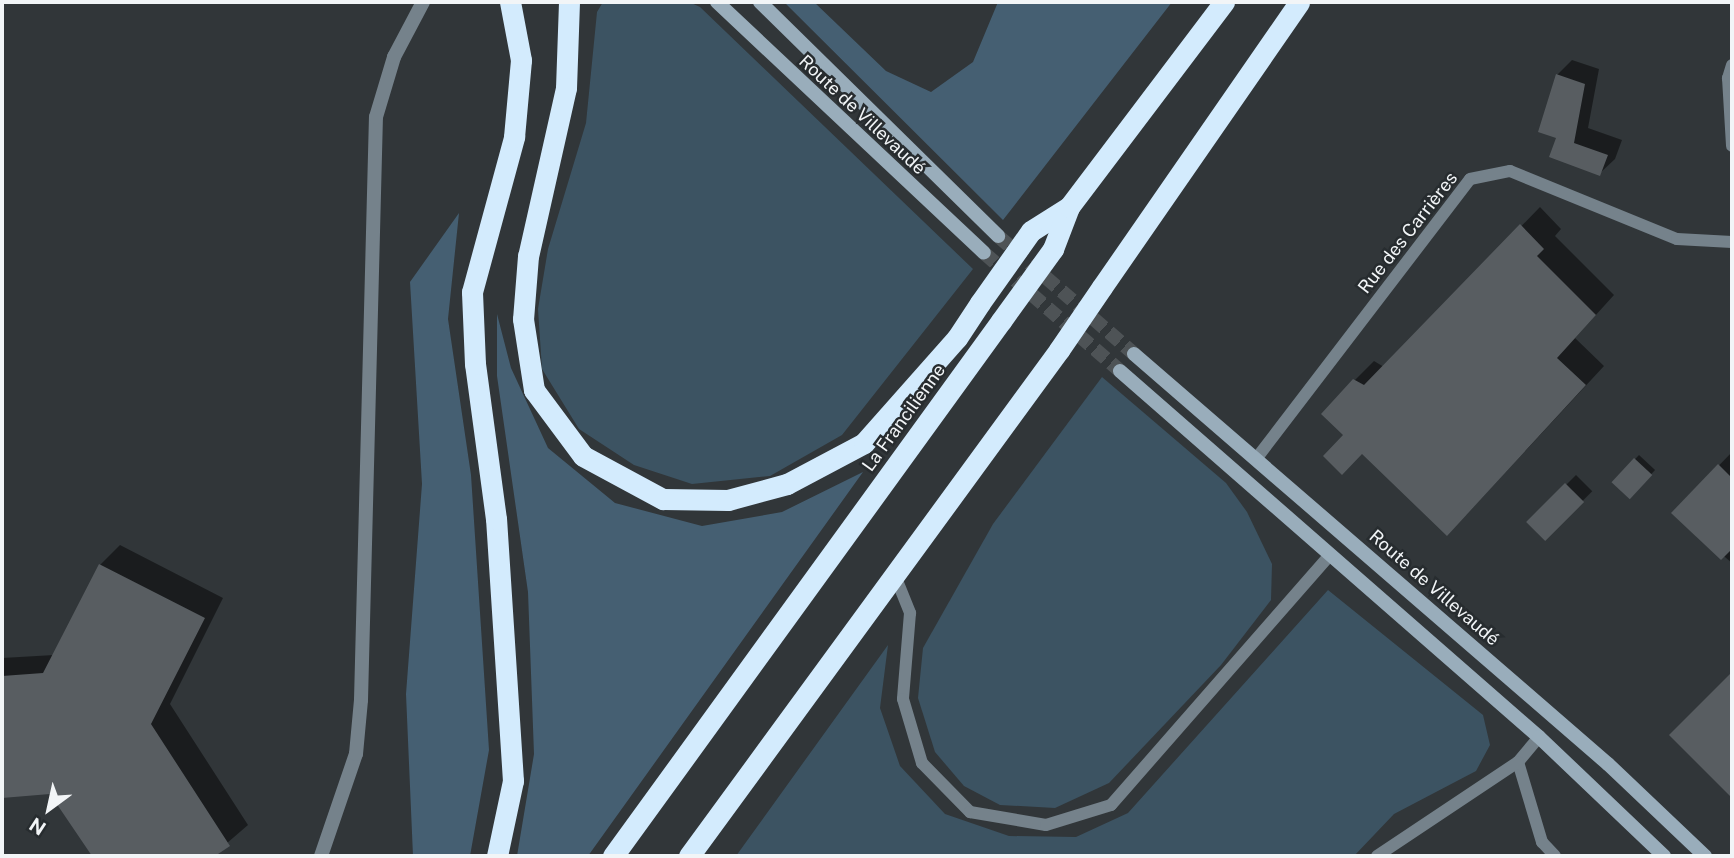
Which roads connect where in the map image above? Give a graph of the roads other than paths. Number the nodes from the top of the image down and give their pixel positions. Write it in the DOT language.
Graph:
graph roads {
  1 [pos="422,2"];
  2 [pos="510,2"];
  3 [pos="569,2"];
  4 [pos="717,2"];
  5 [pos="760,2"];
  6 [pos="1224,2"];
  7 [pos="1299,2"];
  8 [pos="1732,65"];
  9 [pos="1732,146"];
  10 [pos="1069,207"];
  11 [pos="998,236"];
  12 [pos="1732,242"];
  13 [pos="984,253"];
  14 [pos="1134,354"];
  15 [pos="1120,371"];
  16 [pos="1256,459"];
  17 [pos="1330,555"];
  18 [pos="896,578"];
  19 [pos="1539,737"];
  20 [pos="1518,762"];
  21 [pos="321,856"];
  22 [pos="497,856"];
  23 [pos="613,856"];
  24 [pos="689,856"];
  25 [pos="1377,856"];
  26 [pos="1555,856"];
  27 [pos="1664,856"];
  28 [pos="1705,856"];
  1 -- 21 [label="street"];
  2 -- 22 [label="highway"];
  3 -- 10 [label="highway, bridge"];
  4 -- 13 [label="main road, Route de Villevaudé"];
  5 -- 11 [label="main road, Route de Villevaudé"];
  6 -- 10 [label="highway, La Francilienne"];
  7 -- 18 [label="highway, bridge"];
  8 -- 9 [label="lane"];
  10 -- 23 [label="highway, La Francilienne, bridge"];
  12 -- 16 [label="lane, Rue des Carrières"];
  14 -- 16 [label="main road, Route de Villevaudé"];
  15 -- 17 [label="main road"];
  16 -- 28 [label="main road, Route de Villevaudé"];
  17 -- 18 [label="lane"];
  17 -- 19 [label="main road"];
  18 -- 24 [label="highway"];
  19 -- 20 [label="lane"];
  19 -- 27 [label="main road"];
  20 -- 25 [label="lane"];
  20 -- 26 [label="lane"];
}
